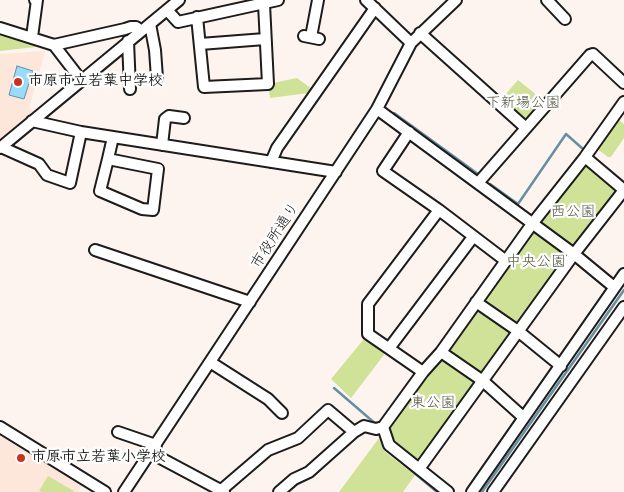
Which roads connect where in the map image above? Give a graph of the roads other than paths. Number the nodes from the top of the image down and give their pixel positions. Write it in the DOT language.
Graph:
graph roads {
  1 [pos="35,0"];
  2 [pos="179,0"];
  3 [pos="278,0"];
  4 [pos="318,0"];
  5 [pos="366,0"];
  6 [pos="456,0"];
  7 [pos="547,0"];
  8 [pos="264,4"];
  9 [pos="375,8"];
  10 [pos="168,10"];
  11 [pos="197,17"];
  12 [pos="565,20"];
  13 [pos="150,24"];
  14 [pos="0,28"];
  15 [pos="141,31"];
  16 [pos="420,34"];
  17 [pos="32,37"];
  18 [pos="311,38"];
  19 [pos="265,39"];
  20 [pos="128,41"];
  21 [pos="411,43"];
  22 [pos="200,44"];
  23 [pos="54,45"];
  24 [pos="157,78"];
  25 [pos="81,80"];
  26 [pos="624,83"];
  27 [pos="130,89"];
  28 [pos="624,102"];
  29 [pos="378,109"];
  30 [pos="184,118"];
  31 [pos="32,121"];
  32 [pos="526,128"];
  33 [pos="81,132"];
  34 [pos="410,132"];
  35 [pos="113,137"];
  36 [pos="162,145"];
  37 [pos="0,148"];
  38 [pos="585,157"];
  39 [pos="108,159"];
  40 [pos="271,162"];
  41 [pos="336,172"];
  42 [pos="478,183"];
  43 [pos="624,190"];
  44 [pos="439,210"];
  45 [pos="532,224"];
  46 [pos="473,237"];
  47 [pos="95,250"];
  48 [pos="574,254"];
  49 [pos="506,261"];
  50 [pos="624,274"];
  51 [pos="614,287"];
  52 [pos="250,302"];
  53 [pos="476,302"];
  54 [pos="624,307"];
  55 [pos="518,331"];
  56 [pos="390,347"];
  57 [pos="441,352"];
  58 [pos="210,362"];
  59 [pos="561,366"];
  60 [pos="423,372"];
  61 [pos="483,381"];
  62 [pos="282,413"];
  63 [pos="523,417"];
  64 [pos="383,427"];
  65 [pos="0,428"];
  66 [pos="118,432"];
  67 [pos="354,432"];
  68 [pos="153,449"];
  69 [pos="419,469"];
  70 [pos="221,491"];
  71 [pos="105,492"];
  72 [pos="124,492"];
  73 [pos="279,492"];
  74 [pos="448,492"];
  75 [pos="472,492"];
  76 [pos="494,492"];
  1 -- 17 [label="street"];
  2 -- 10 [label="street"];
  3 -- 8 [label="street"];
  4 -- 18 [label="street"];
  5 -- 9 [label="street"];
  6 -- 16 [label="street, 市役所通り"];
  7 -- 12 [label="street"];
  8 -- 11 [label="street"];
  8 -- 19 [label="street"];
  9 -- 21 [label="street"];
  9 -- 40 [label="street"];
  10 -- 11 [label="street"];
  10 -- 13 [label="street"];
  11 -- 22 [label="street"];
  13 -- 15 [label="street"];
  13 -- 24 [label="street"];
  14 -- 17 [label="street"];
  15 -- 20 [label="street"];
  15 -- 23 [label="street"];
  16 -- 21 [label="street, 市役所通り"];
  16 -- 32 [label="street"];
  17 -- 23 [label="street"];
  19 -- 22 [label="street"];
  19 -- 22 [label="street"];
  20 -- 25 [label="street"];
  20 -- 27 [label="street"];
  21 -- 29 [label="street, 市役所通り"];
  23 -- 25 [label="street"];
  25 -- 31 [label="street"];
  26 -- 32 [label="street"];
  28 -- 38 [label="street"];
  29 -- 34 [label="street"];
  29 -- 41 [label="street, 市役所通り"];
  30 -- 36 [label="street"];
  31 -- 33 [label="street"];
  31 -- 37 [label="street"];
  32 -- 42 [label="street"];
  33 -- 35 [label="street"];
  33 -- 37 [label="street"];
  34 -- 42 [label="street"];
  34 -- 44 [label="street"];
  35 -- 36 [label="street"];
  35 -- 39 [label="street"];
  36 -- 40 [label="street"];
  38 -- 43 [label="street"];
  38 -- 45 [label="street"];
  39 -- 39 [label="street"];
  40 -- 41 [label="street"];
  41 -- 52 [label="street, 市役所通り"];
  42 -- 45 [label="street"];
  43 -- 48 [label="street"];
  44 -- 46 [label="street"];
  44 -- 56 [label="street"];
  45 -- 48 [label="street"];
  45 -- 49 [label="street"];
  46 -- 49 [label="street"];
  46 -- 56 [label="street"];
  47 -- 52 [label="street"];
  48 -- 51 [label="street"];
  48 -- 55 [label="street"];
  49 -- 53 [label="street"];
  50 -- 51 [label="street"];
  51 -- 59 [label="street"];
  52 -- 58 [label="street, 市役所通り"];
  53 -- 55 [label="street"];
  53 -- 57 [label="street"];
  54 -- 76 [label="street"];
  55 -- 59 [label="street"];
  55 -- 61 [label="street"];
  56 -- 60 [label="street"];
  57 -- 60 [label="street"];
  57 -- 61 [label="street"];
  58 -- 62 [label="street"];
  58 -- 68 [label="street, 市役所通り"];
  59 -- 63 [label="street"];
  60 -- 64 [label="street"];
  61 -- 63 [label="street"];
  61 -- 69 [label="street"];
  63 -- 75 [label="street"];
  64 -- 67 [label="street"];
  64 -- 69 [label="street"];
  65 -- 71 [label="street"];
  66 -- 68 [label="street"];
  67 -- 70 [label="street"];
  67 -- 73 [label="street"];
  68 -- 70 [label="street"];
  68 -- 72 [label="street, 市役所通り"];
  69 -- 74 [label="street"];
}
